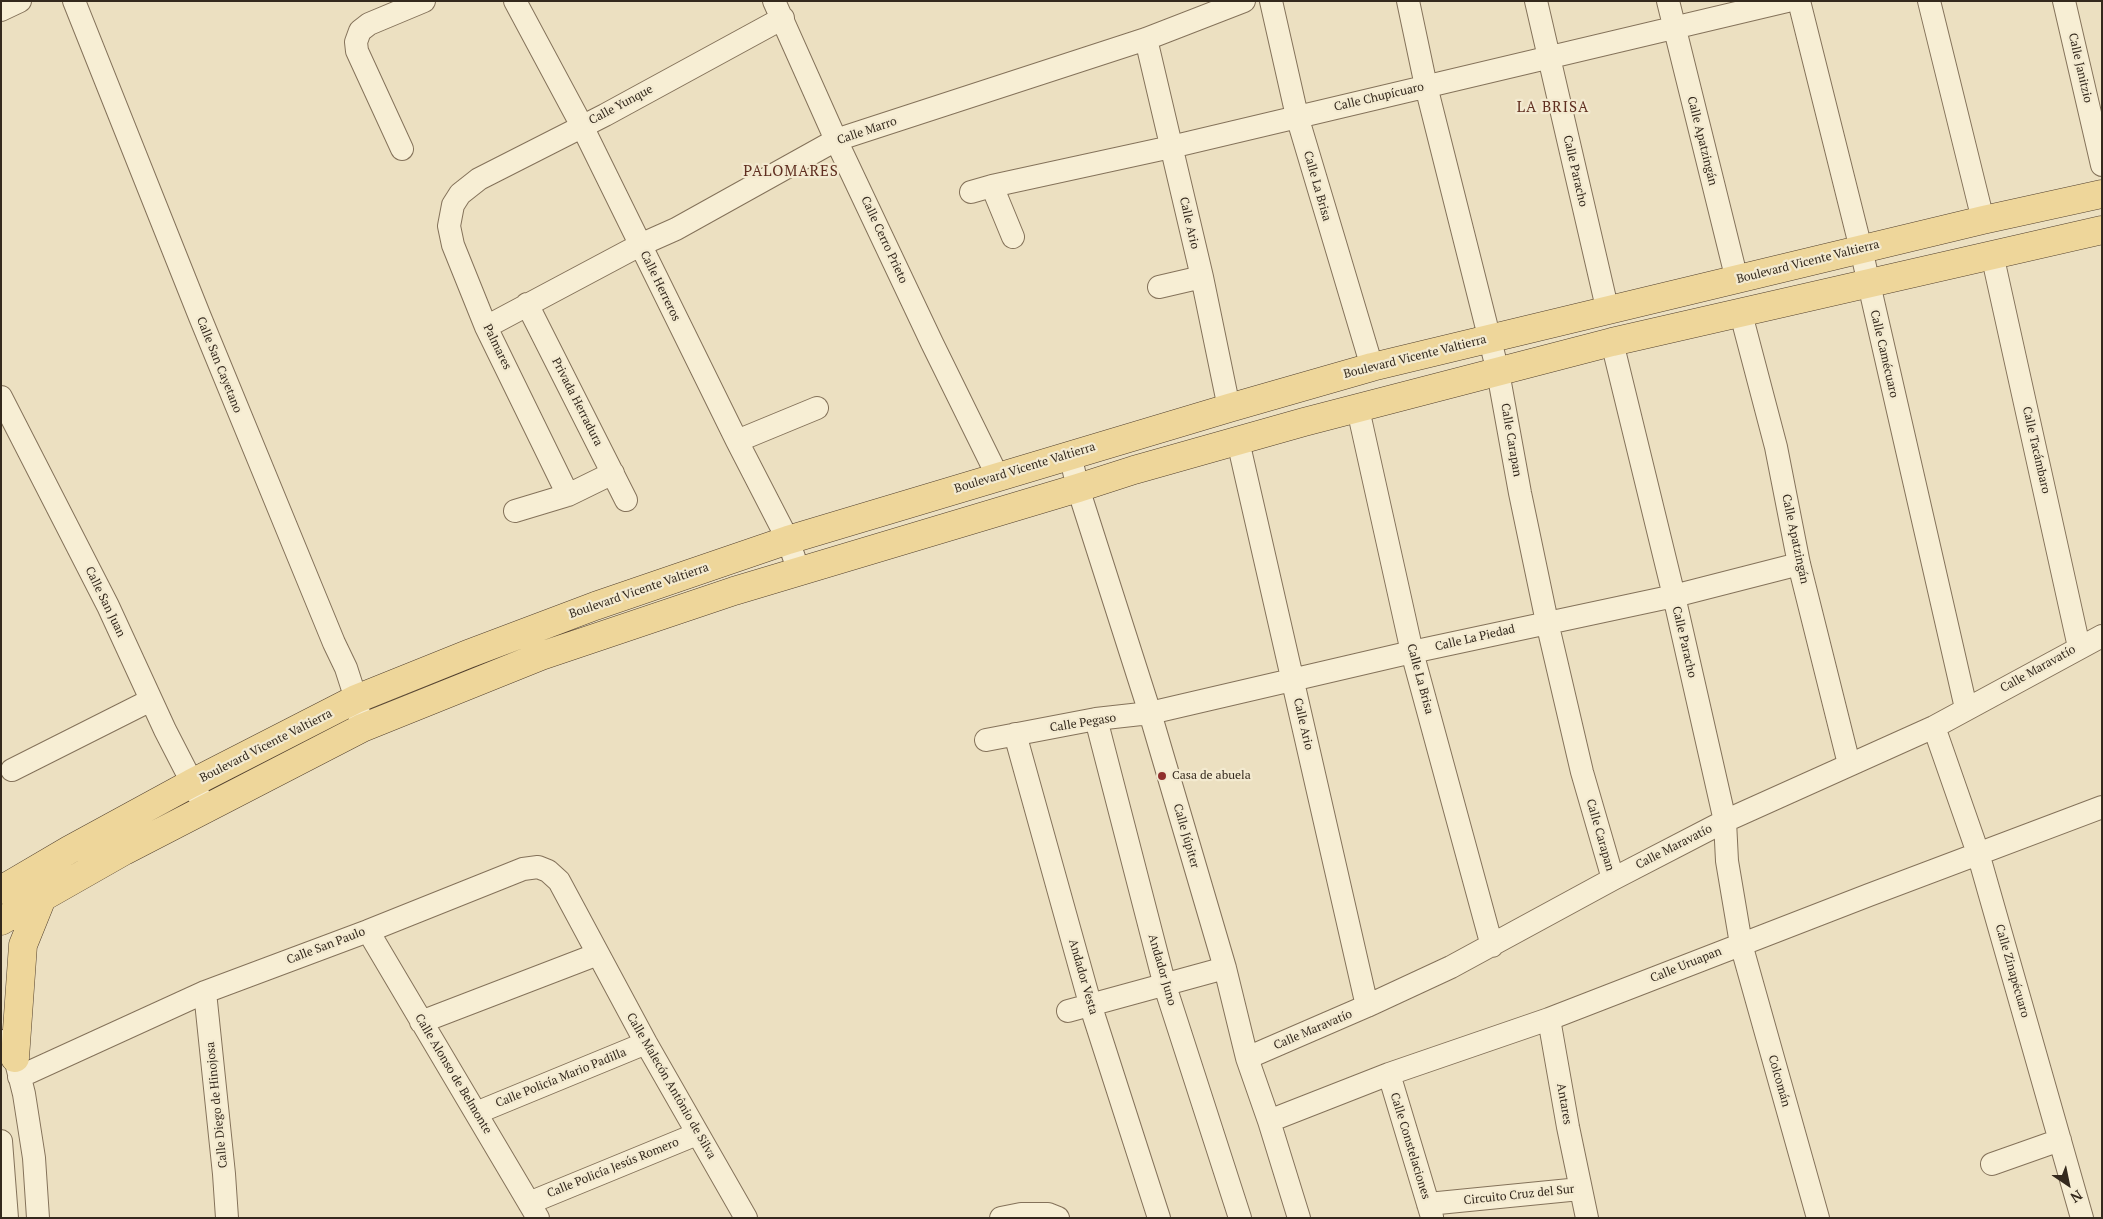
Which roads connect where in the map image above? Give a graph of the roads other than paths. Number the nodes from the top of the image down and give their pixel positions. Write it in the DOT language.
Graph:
graph roads {
  1 [pos="20,1"];
  2 [pos="74,1"];
  3 [pos="424,1"];
  4 [pos="515,1"];
  5 [pos="1244,1"];
  6 [pos="1271,1"];
  7 [pos="1408,1"];
  8 [pos="1536,1"];
  9 [pos="1668,1"];
  10 [pos="1787,1"];
  11 [pos="1799,1"];
  12 [pos="1929,1"];
  13 [pos="2064,1"];
  14 [pos="1,10"];
  15 [pos="778,10"];
  16 [pos="1674,28"];
  17 [pos="1146,39"];
  18 [pos="1548,58"];
  19 [pos="1426,86"];
  20 [pos="1296,116"];
  21 [pos="582,126"];
  22 [pos="836,140"];
  23 [pos="1171,147"];
  24 [pos="402,149"];
  25 [pos="2102,165"];
  26 [pos="992,186"];
  27 [pos="971,192"];
  28 [pos="460,194"];
  29 [pos="2102,194"];
  30 [pos="1983,220"];
  31 [pos="2102,230"];
  32 [pos="1013,236"];
  33 [pos="640,245"];
  34 [pos="1861,249"];
  35 [pos="1992,254"];
  36 [pos="1202,277"];
  37 [pos="1737,280"];
  38 [pos="1868,282"];
  39 [pos="1159,287"];
  40 [pos="527,304"];
  41 [pos="1608,312"];
  42 [pos="1741,314"];
  43 [pos="486,327"];
  44 [pos="1489,338"];
  45 [pos="1612,342"];
  46 [pos="1372,367"];
  47 [pos="1498,372"];
  48 [pos="1,397"];
  49 [pos="817,408"];
  50 [pos="1229,408"];
  51 [pos="1358,408"];
  52 [pos="737,441"];
  53 [pos="1238,441"];
  54 [pos="1070,455"];
  55 [pos="613,473"];
  56 [pos="998,477"];
  57 [pos="1078,488"];
  58 [pos="568,495"];
  59 [pos="626,500"];
  60 [pos="515,511"];
  61 [pos="788,540"];
  62 [pos="1799,564"];
  63 [pos="799,572"];
  64 [pos="1674,596"];
  65 [pos="1547,622"];
  66 [pos="2102,636"];
  67 [pos="2079,647"];
  68 [pos="1412,652"];
  69 [pos="1293,680"];
  70 [pos="356,699"];
  71 [pos="151,700"];
  72 [pos="1966,708"];
  73 [pos="1150,713"];
  74 [pos="1096,719"];
  75 [pos="1934,727"];
  76 [pos="362,728"];
  77 [pos="1015,734"];
  78 [pos="986,740"];
  79 [pos="1849,764"];
  80 [pos="12,770"];
  81 [pos="192,783"];
  82 [pos="2102,807"];
  83 [pos="205,808"];
  84 [pos="1725,821"];
  85 [pos="1978,853"];
  86 [pos="1613,879"];
  87 [pos="1,890"];
  88 [pos="42,898"];
  89 [pos="1,921"];
  90 [pos="368,930"];
  91 [pos="1740,944"];
  92 [pos="1492,946"];
  93 [pos="598,954"];
  94 [pos="1225,968"];
  95 [pos="1165,986"];
  96 [pos="204,992"];
  97 [pos="1367,1006"];
  98 [pos="1091,1007"];
  99 [pos="1068,1011"];
  100 [pos="1549,1019"];
  101 [pos="421,1022"];
  102 [pos="646,1043"];
  103 [pos="1247,1058"];
  104 [pos="12,1059"];
  105 [pos="1389,1074"];
  106 [pos="476,1112"];
  107 [pos="1269,1121"];
  108 [pos="697,1134"];
  109 [pos="2060,1140"];
  110 [pos="1,1141"];
  111 [pos="1992,1164"];
  112 [pos="1580,1189"];
  113 [pos="533,1210"];
  114 [pos="1430,1211"];
  115 [pos="1011,1216"];
  116 [pos="33,1217"];
  117 [pos="7,1218"];
  118 [pos="227,1218"];
  119 [pos="746,1218"];
  120 [pos="1058,1218"];
  121 [pos="1159,1218"];
  122 [pos="1240,1218"];
  123 [pos="1299,1218"];
  124 [pos="1587,1218"];
  125 [pos="1818,1218"];
  126 [pos="2082,1218"];
  1 -- 14 [label="street"];
  2 -- 70 [label="street, Calle San Cayetano"];
  3 -- 24 [label="street"];
  4 -- 21 [label="street, Calle Herreros"];
  5 -- 17 [label="street, Calle Marro"];
  6 -- 20 [label="street, Calle La Brisa"];
  7 -- 19 [label="street, Calle Carapan"];
  8 -- 18 [label="street, Calle Paracho"];
  9 -- 16 [label="street, Calle Apatzingán"];
  10 -- 16 [label="street, Calle Chupícuaro"];
  11 -- 34 [label="street, Calle Camécuaro"];
  12 -- 30 [label="street"];
  13 -- 25 [label="street, Calle Janitzio"];
  15 -- 21 [label="street, Calle Yunque"];
  15 -- 22 [label="street, Calle Cerro Prieto"];
  16 -- 18 [label="street, Calle Chupícuaro"];
  16 -- 37 [label="street, Calle Apatzingán"];
  17 -- 22 [label="street, Calle Marro"];
  17 -- 23 [label="street, Calle Ario"];
  18 -- 19 [label="street, Calle Chupícuaro"];
  18 -- 41 [label="street, Calle Paracho"];
  19 -- 20 [label="street, Calle Chupícuaro"];
  19 -- 44 [label="street, Calle Carapan"];
  20 -- 23 [label="street, Calle Chupícuaro"];
  20 -- 46 [label="street, Calle La Brisa"];
  21 -- 28 [label="street, Calle Yunque"];
  21 -- 33 [label="street, Calle Herreros"];
  22 -- 33 [label="street, Calle Marro"];
  22 -- 56 [label="street, Calle Cerro Prieto"];
  23 -- 26 [label="street, Calle Chupícuaro"];
  23 -- 36 [label="street, Calle Ario"];
  26 -- 27 [label="street, Calle Chupícuaro"];
  26 -- 32 [label="street"];
  28 -- 43 [label="street, Palmares"];
  29 -- 30 [label="main road, Boulevard Vicente Valtierra"];
  30 -- 34 [label="main road, Boulevard Vicente Valtierra"];
  31 -- 35 [label="main road"];
  33 -- 40 [label="street, Calle Marro"];
  33 -- 52 [label="street, Calle Herreros"];
  34 -- 37 [label="main road, Boulevard Vicente Valtierra"];
  34 -- 38 [label="street, Calle Camécuaro"];
  35 -- 38 [label="main road"];
  35 -- 67 [label="street, Calle Tacámbaro"];
  36 -- 39 [label="street"];
  36 -- 50 [label="street, Calle Ario"];
  37 -- 41 [label="main road, Boulevard Vicente Valtierra"];
  38 -- 42 [label="main road"];
  38 -- 72 [label="street, Calle Camécuaro"];
  40 -- 43 [label="street, Calle Marro"];
  40 -- 55 [label="street, Privada Herradura"];
  41 -- 44 [label="main road, Boulevard Vicente Valtierra"];
  42 -- 45 [label="main road"];
  42 -- 62 [label="street, Calle Apatzingán"];
  43 -- 58 [label="street, Palmares"];
  44 -- 46 [label="main road, Boulevard Vicente Valtierra"];
  44 -- 47 [label="street, Calle Carapan"];
  45 -- 47 [label="main road"];
  45 -- 64 [label="street, Calle Paracho"];
  46 -- 50 [label="main road, Boulevard Vicente Valtierra"];
  47 -- 51 [label="main road"];
  47 -- 65 [label="street, Calle Carapan"];
  48 -- 71 [label="street, Calle San Juan"];
  49 -- 52 [label="street"];
  50 -- 54 [label="main road, Boulevard Vicente Valtierra"];
  51 -- 53 [label="main road"];
  51 -- 68 [label="street, Calle La Brisa"];
  52 -- 61 [label="street, Calle Herreros"];
  53 -- 57 [label="main road"];
  53 -- 69 [label="street, Calle Ario"];
  54 -- 56 [label="main road, Boulevard Vicente Valtierra"];
  54 -- 57 [label="street, Calle Júpiter"];
  55 -- 58 [label="street"];
  55 -- 59 [label="street, Privada Herradura"];
  56 -- 61 [label="main road, Boulevard Vicente Valtierra"];
  57 -- 63 [label="main road"];
  57 -- 73 [label="street, Calle Júpiter"];
  58 -- 60 [label="street"];
  61 -- 63 [label="street, Calle Herreros"];
  61 -- 70 [label="main road, Boulevard Vicente Valtierra"];
  62 -- 64 [label="street, Calle La Piedad"];
  62 -- 79 [label="street, Calle Apatzingán"];
  63 -- 76 [label="main road"];
  64 -- 65 [label="street, Calle La Piedad"];
  64 -- 84 [label="street, Calle Paracho"];
  65 -- 68 [label="street, Calle La Piedad"];
  65 -- 86 [label="street, Calle Carapan"];
  66 -- 67 [label="street, Calle Maravatío"];
  67 -- 72 [label="street, Calle Maravatío"];
  68 -- 69 [label="street, Calle La Piedad"];
  68 -- 92 [label="street, Calle La Brisa"];
  69 -- 73 [label="street, Calle La Piedad"];
  69 -- 97 [label="street, Calle Ario"];
  70 -- 76 [label="street, Calle San Cayetano"];
  70 -- 81 [label="main road, Boulevard Vicente Valtierra"];
  71 -- 80 [label="street"];
  71 -- 81 [label="street, Calle San Juan"];
  72 -- 75 [label="street, Calle Maravatío"];
  73 -- 74 [label="street, Calle Pegaso"];
  73 -- 94 [label="street, Calle Júpiter"];
  74 -- 77 [label="street, Calle Pegaso"];
  74 -- 95 [label="street, Andador Juno"];
  75 -- 79 [label="street, Calle Maravatío"];
  75 -- 85 [label="street, Calle Zinapécuaro"];
  76 -- 83 [label="main road"];
  77 -- 78 [label="street, Calle Pegaso"];
  77 -- 98 [label="street, Andador Vesta"];
  79 -- 84 [label="street, Calle Maravatío"];
  81 -- 83 [label="street, Calle San Juan"];
  81 -- 87 [label="main road, Boulevard Vicente Valtierra"];
  82 -- 85 [label="street, Calle Uruapan"];
  83 -- 88 [label="main road"];
  84 -- 86 [label="street, Calle Maravatío"];
  84 -- 91 [label="street, Calle Paracho"];
  85 -- 91 [label="street, Calle Uruapan"];
  85 -- 109 [label="street, Calle Zinapécuaro"];
  86 -- 92 [label="street, Calle Maravatío"];
  88 -- 89 [label="main road"];
  88 -- 104 [label="main road"];
  90 -- 93 [label="street, Calle San Paulo"];
  90 -- 96 [label="street, Calle San Paulo"];
  90 -- 101 [label="street, Calle Alonso de Belmonte"];
  91 -- 100 [label="street, Calle Uruapan"];
  91 -- 125 [label="street, Colcomán"];
  92 -- 97 [label="street, Calle Maravatío"];
  93 -- 101 [label="street"];
  93 -- 102 [label="street, Calle Malecón Antônio de Silva"];
  94 -- 95 [label="street"];
  94 -- 103 [label="street, Calle Júpiter"];
  95 -- 98 [label="street"];
  95 -- 122 [label="street, Andador Juno"];
  96 -- 104 [label="street, Calle San Paulo"];
  96 -- 118 [label="street, Calle Diego de Hinojosa"];
  97 -- 103 [label="street, Calle Maravatío"];
  98 -- 99 [label="street"];
  98 -- 121 [label="street, Andador Vesta"];
  100 -- 105 [label="street, Calle Uruapan"];
  100 -- 112 [label="street, Antares"];
  101 -- 106 [label="street, Calle Alonso de Belmonte"];
  102 -- 106 [label="street, Calle Policía Mario Padilla"];
  102 -- 108 [label="street, Calle Malecón Antônio de Silva"];
  103 -- 107 [label="street, Calle Júpiter"];
  104 -- 116 [label="street"];
  105 -- 107 [label="street, Calle Uruapan"];
  105 -- 114 [label="street, Calle Constelaciones"];
  106 -- 113 [label="street, Calle Alonso de Belmonte"];
  107 -- 123 [label="street, Calle Júpiter"];
  108 -- 113 [label="street, Calle Policía Jesús Romero"];
  108 -- 119 [label="street, Calle Malecón Antônio de Silva"];
  109 -- 111 [label="street"];
  109 -- 126 [label="street, Calle Zinapécuaro"];
  110 -- 117 [label="street"];
  112 -- 114 [label="street, Circuito Cruz del Sur"];
  112 -- 124 [label="street, Circuito Cruz del Sur"];
  115 -- 120 [label="street"];
}
